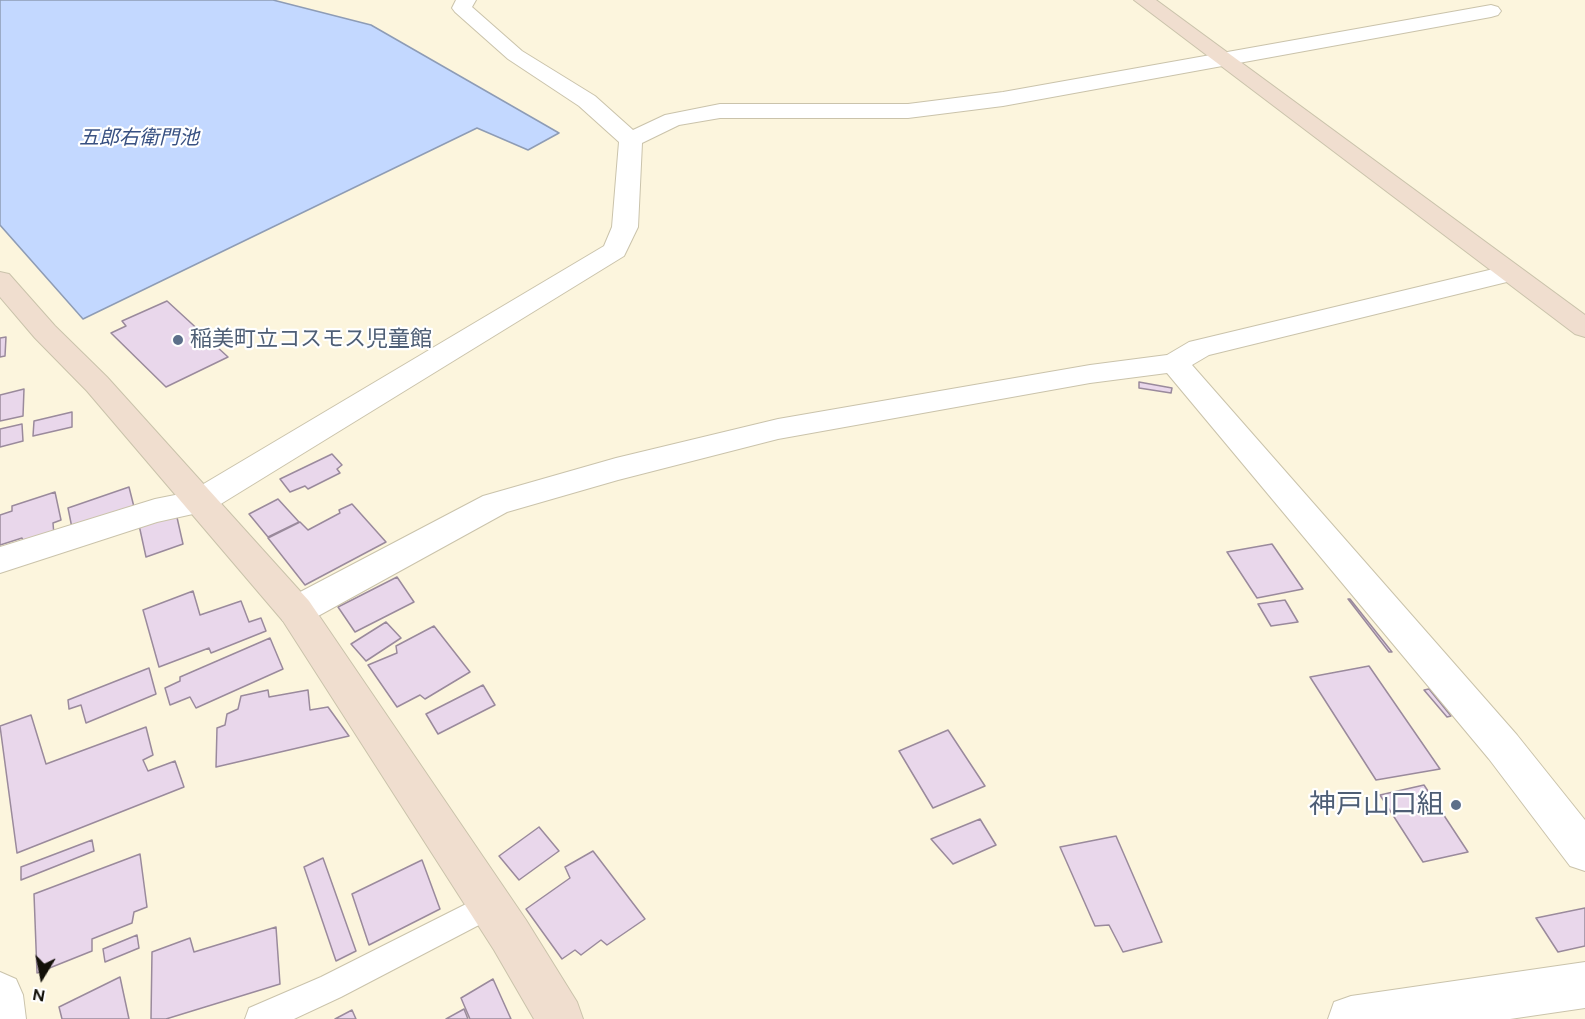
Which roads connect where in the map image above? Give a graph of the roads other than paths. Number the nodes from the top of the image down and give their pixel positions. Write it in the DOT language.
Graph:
graph roads {
  1 [pos="466,0"];
  2 [pos="1144,0"];
  3 [pos="1491,11"];
  4 [pos="1224,60"];
  5 [pos="631,140"];
  6 [pos="1510,273"];
  7 [pos="0,280"];
  8 [pos="1585,328"];
  9 [pos="1174,363"];
  10 [pos="199,502"];
  11 [pos="0,560"];
  12 [pos="296,610"];
  13 [pos="1585,852"];
  14 [pos="490,906"];
  15 [pos="1585,985"];
  16 [pos="0,994"];
  17 [pos="3,1019"];
  18 [pos="260,1019"];
  19 [pos="560,1019"];
  20 [pos="1351,1019"];
  1 -- 5 [label="street"];
  2 -- 4 [label="street"];
  3 -- 4 [label="street"];
  4 -- 5 [label="street"];
  4 -- 6 [label="street"];
  5 -- 10 [label="street"];
  6 -- 8 [label="street"];
  6 -- 9 [label="street"];
  7 -- 10 [label="street"];
  9 -- 12 [label="street"];
  9 -- 13 [label="street"];
  10 -- 11 [label="street"];
  10 -- 12 [label="street"];
  12 -- 14 [label="street"];
  14 -- 18 [label="lane"];
  14 -- 19 [label="street"];
  15 -- 20 [label="street"];
  16 -- 17 [label="street"];
}
